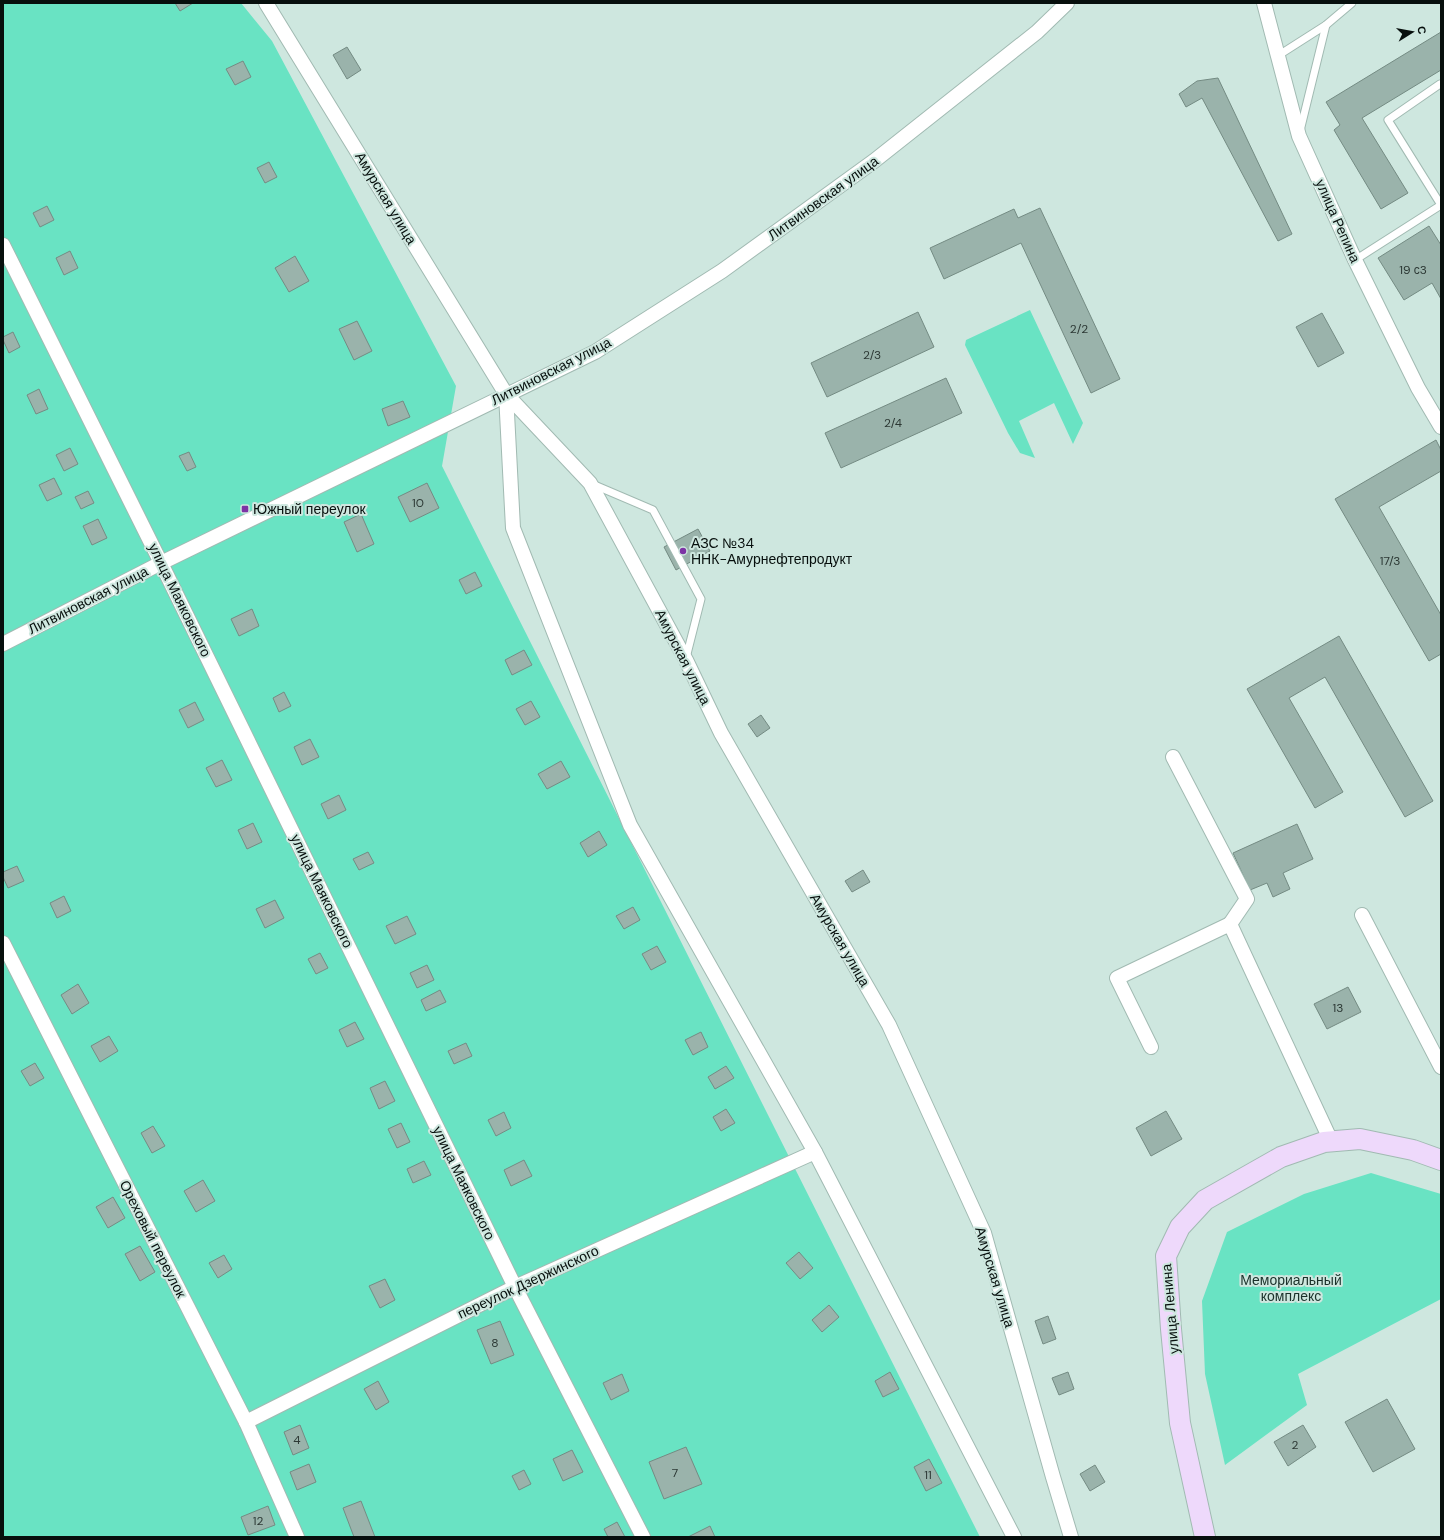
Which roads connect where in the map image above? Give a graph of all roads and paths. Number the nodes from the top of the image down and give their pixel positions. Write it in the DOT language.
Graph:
graph roads {
  1 [pos="266,3"];
  2 [pos="1067,3"];
  3 [pos="1264,3"];
  4 [pos="1352,3"];
  5 [pos="1326,25"];
  6 [pos="1279,55"];
  7 [pos="1440,84"];
  8 [pos="1299,136"];
  9 [pos="1441,205"];
  10 [pos="3,245"];
  11 [pos="1355,260"];
  12 [pos="506,394"];
  13 [pos="1441,427"];
  14 [pos="590,483"];
  15 [pos="162,563"];
  16 [pos="3,644"];
  17 [pos="686,660"];
  18 [pos="1174,757"];
  19 [pos="1362,915"];
  20 [pos="1230,924"];
  21 [pos="3,943"];
  22 [pos="1152,1047"];
  23 [pos="1441,1067"];
  24 [pos="1331,1141"];
  25 [pos="815,1152"];
  26 [pos="1441,1160"];
  27 [pos="515,1287"];
  28 [pos="246,1422"];
  29 [pos="297,1537"];
  30 [pos="643,1537"];
  31 [pos="1014,1537"];
  32 [pos="1071,1537"];
  33 [pos="1205,1537"];
  1 -- 12 [label="street, Амурская улица"];
  2 -- 12 [label="street, Литвиновская улица"];
  3 -- 6 [label="street, улица Репина"];
  4 -- 5 [label="lane"];
  5 -- 6 [label="lane"];
  5 -- 8 [label="lane"];
  6 -- 8 [label="street, улица Репина"];
  7 -- 9 [label="lane"];
  8 -- 11 [label="street, улица Репина"];
  9 -- 11 [label="lane"];
  10 -- 15 [label="street, улица Маяковского"];
  11 -- 13 [label="street, улица Репина"];
  12 -- 14 [label="street, Амурская улица"];
  12 -- 15 [label="street, Литвиновская улица"];
  12 -- 25 [label="street, Амурская улица"];
  14 -- 17 [label="street, Амурская улица"];
  14 -- 17 [label="lane"];
  15 -- 16 [label="street, Литвиновская улица"];
  15 -- 27 [label="street, улица Маяковского"];
  17 -- 32 [label="street, Амурская улица"];
  18 -- 20 [label="street"];
  19 -- 23 [label="street"];
  20 -- 22 [label="street"];
  20 -- 24 [label="street"];
  21 -- 28 [label="street, Ореховый переулок"];
  24 -- 26 [label="main road, улица Ленина"];
  24 -- 33 [label="main road, улица Ленина"];
  25 -- 27 [label="street, переулок Дзержинского"];
  25 -- 31 [label="street, Амурская улица"];
  27 -- 28 [label="street, переулок Дзержинского"];
  27 -- 30 [label="street, улица Маяковского"];
  28 -- 29 [label="street, Ореховый переулок"];
}
